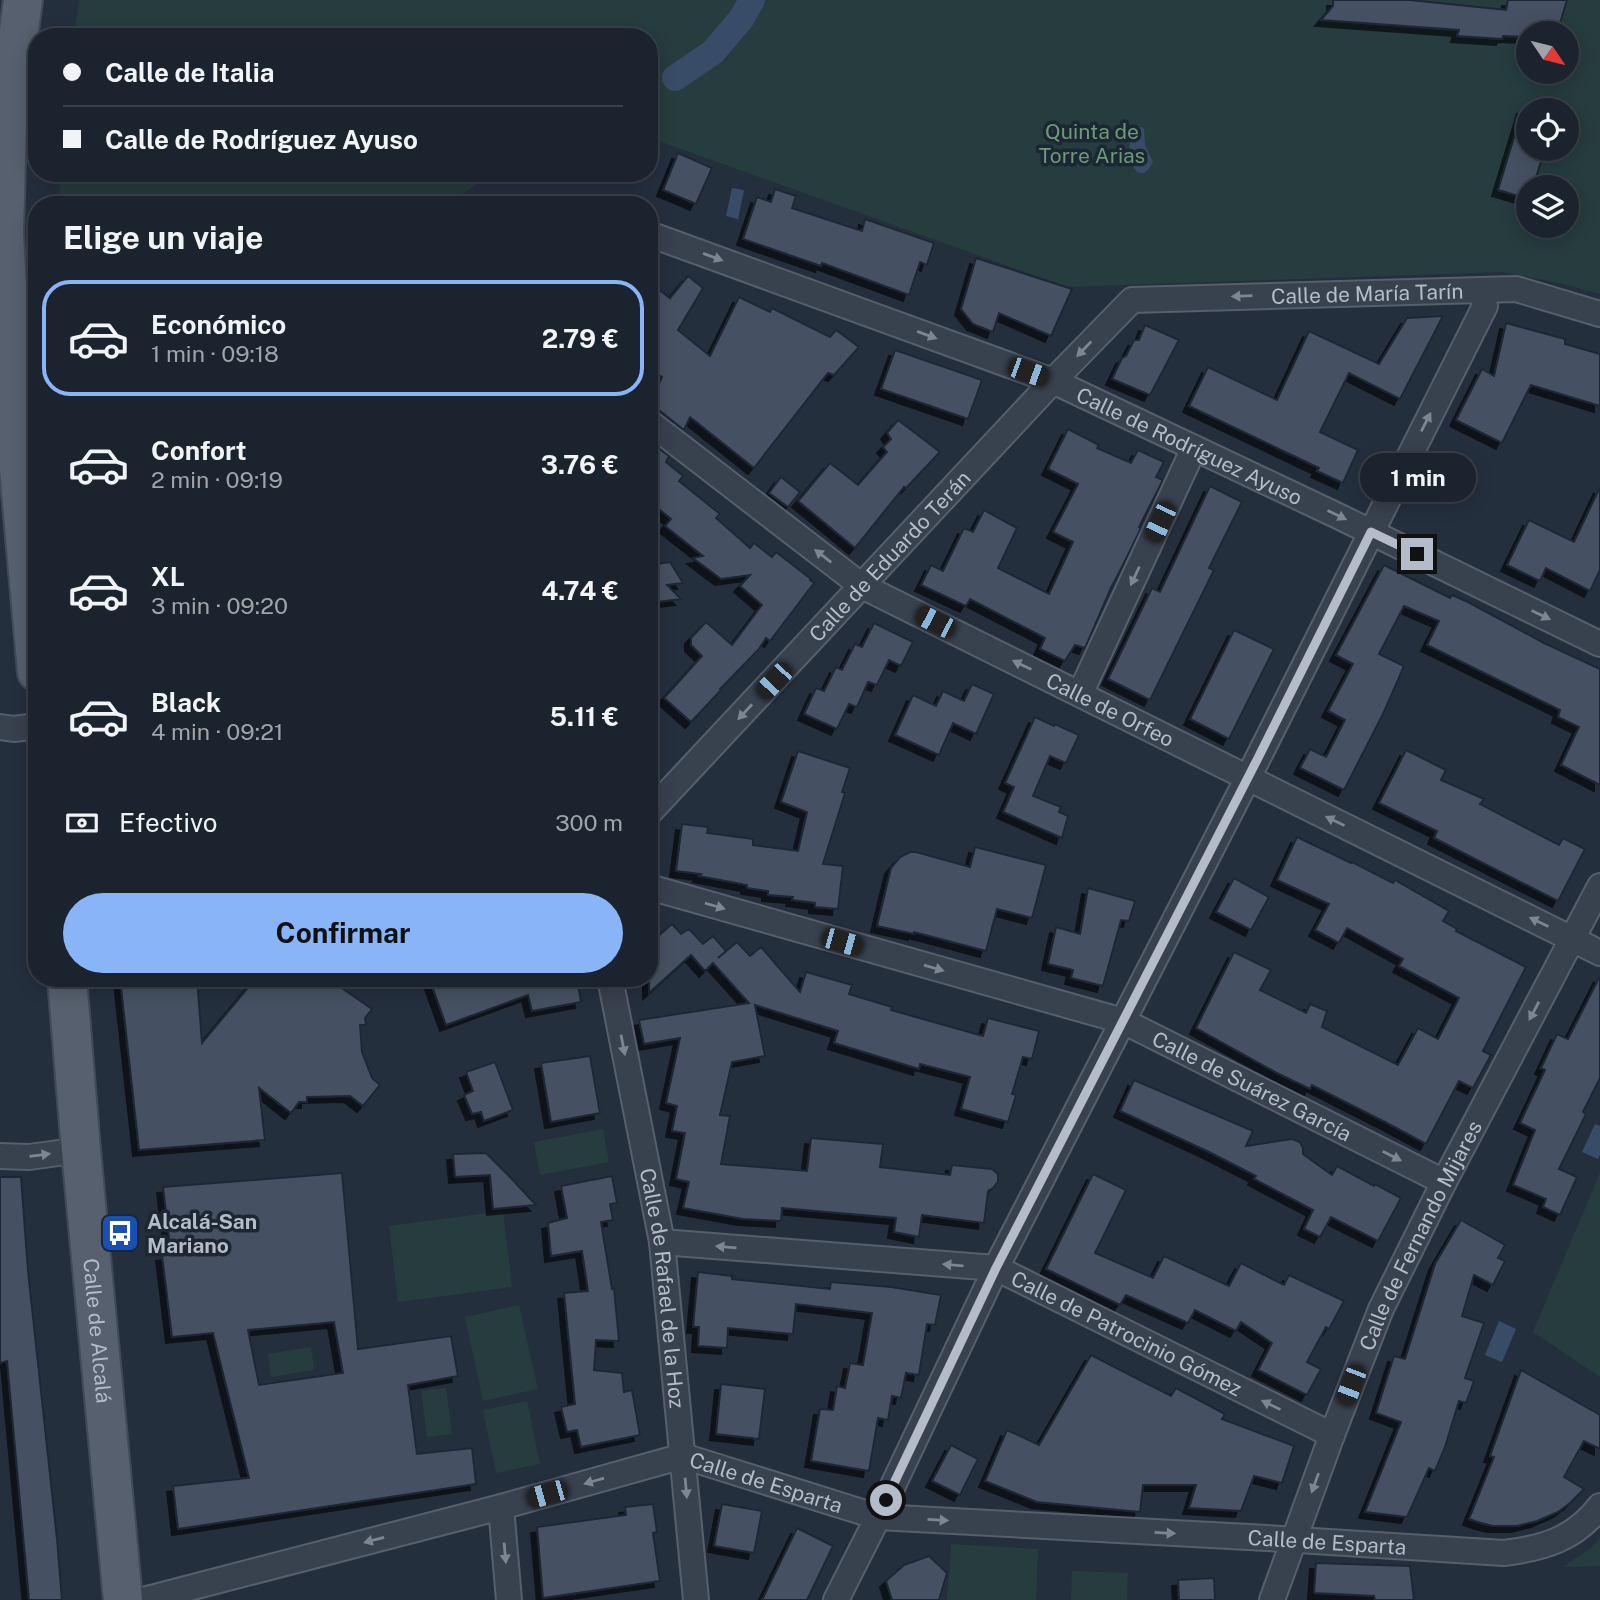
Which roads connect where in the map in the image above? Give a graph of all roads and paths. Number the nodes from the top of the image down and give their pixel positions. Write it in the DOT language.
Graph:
graph roads {
  1 [pos="23,0"];
  2 [pos="5,107"];
  3 [pos="658,237"];
  4 [pos="1482,289"];
  5 [pos="1132,300"];
  6 [pos="1600,314"];
  7 [pos="1053,381"];
  8 [pos="25,412"];
  9 [pos="658,429"];
  10 [pos="1194,448"];
  11 [pos="28,477"];
  12 [pos="1371,532"];
  13 [pos="862,586"];
  14 [pos="1600,644"];
  15 [pos="1080,694"];
  16 [pos="0,727"];
  17 [pos="28,727"];
  18 [pos="1247,778"];
  19 [pos="658,803"];
  20 [pos="1600,886"];
  21 [pos="658,890"];
  22 [pos="1572,939"];
  23 [pos="1600,953"];
  24 [pos="68,987"];
  25 [pos="612,987"];
  26 [pos="1123,1021"];
  27 [pos="81,1150"];
  28 [pos="0,1156"];
  29 [pos="1444,1182"];
  30 [pos="662,1242"];
  31 [pos="996,1268"];
  32 [pos="1332,1435"];
  33 [pos="683,1456"];
  34 [pos="1600,1506"];
  35 [pos="501,1507"];
  36 [pos="878,1517"];
  37 [pos="1294,1539"];
  38 [pos="123,1600"];
  39 [pos="143,1600"];
  40 [pos="509,1600"];
  41 [pos="696,1600"];
  42 [pos="836,1600"];
  43 [pos="1272,1600"];
  1 -- 2 [label="main road"];
  2 -- 8 [label="main road"];
  3 -- 7 [label="street, Calle de Rodríguez Ayuso, one-way"];
  4 -- 5 [label="street, Calle de María Tarín, one-way"];
  4 -- 6 [label="street, Calle de María Tarín"];
  12 -- 4 [label="street, one-way"];
  5 -- 7 [label="street, Calle de Eduardo Terán, one-way"];
  7 -- 10 [label="street, Calle de Rodríguez Ayuso"];
  7 -- 13 [label="street, Calle de Eduardo Terán"];
  8 -- 11 [label="main road"];
  13 -- 9 [label="street, Calle de Orfeo, one-way"];
  10 -- 12 [label="street, Calle de Rodríguez Ayuso, one-way"];
  10 -- 15 [label="street, one-way"];
  12 -- 14 [label="street, Calle de Rodríguez Ayuso, one-way"];
  12 -- 18 [label="street"];
  15 -- 13 [label="street, Calle de Orfeo, one-way"];
  13 -- 19 [label="street, Calle de Eduardo Terán, one-way"];
  15 -- 18 [label="street, Calle de Orfeo"];
  16 -- 17 [label="street"];
  22 -- 18 [label="street, Calle de Orfeo, one-way"];
  18 -- 26 [label="street"];
  20 -- 22 [label="street, Calle de Fernando Mijares"];
  21 -- 26 [label="street, Calle de Suárez García, one-way"];
  22 -- 23 [label="street, Calle de Orfeo"];
  22 -- 29 [label="street, Calle de Fernando Mijares, one-way"];
  24 -- 27 [label="main road, Calle de Alcalá"];
  25 -- 30 [label="street, Calle de Rafael de la Hoz, one-way"];
  26 -- 29 [label="street, Calle de Suárez García, one-way"];
  26 -- 31 [label="street"];
  28 -- 27 [label="street, one-way"];
  27 -- 38 [label="main road, Calle de Alcalá"];
  29 -- 32 [label="street, Calle de Fernando Mijares"];
  31 -- 30 [label="street, Calle de Patrocinio Gómez, one-way"];
  30 -- 33 [label="street, Calle de Rafael de la Hoz"];
  32 -- 31 [label="street, Calle de Patrocinio Gómez, one-way"];
  31 -- 36 [label="street"];
  32 -- 37 [label="street, Calle de Fernando Mijares, one-way"];
  33 -- 35 [label="street, Calle de Esparta, one-way"];
  33 -- 36 [label="street, Calle de Esparta"];
  33 -- 41 [label="street, Calle de Rafael de la Hoz, one-way"];
  34 -- 37 [label="street, Calle de Esparta"];
  35 -- 39 [label="street, Calle de Esparta, one-way"];
  35 -- 40 [label="street, one-way"];
  36 -- 37 [label="street, Calle de Esparta, one-way"];
  36 -- 42 [label="street"];
  37 -- 43 [label="street, Calle de Fernando Mijares"];
}
